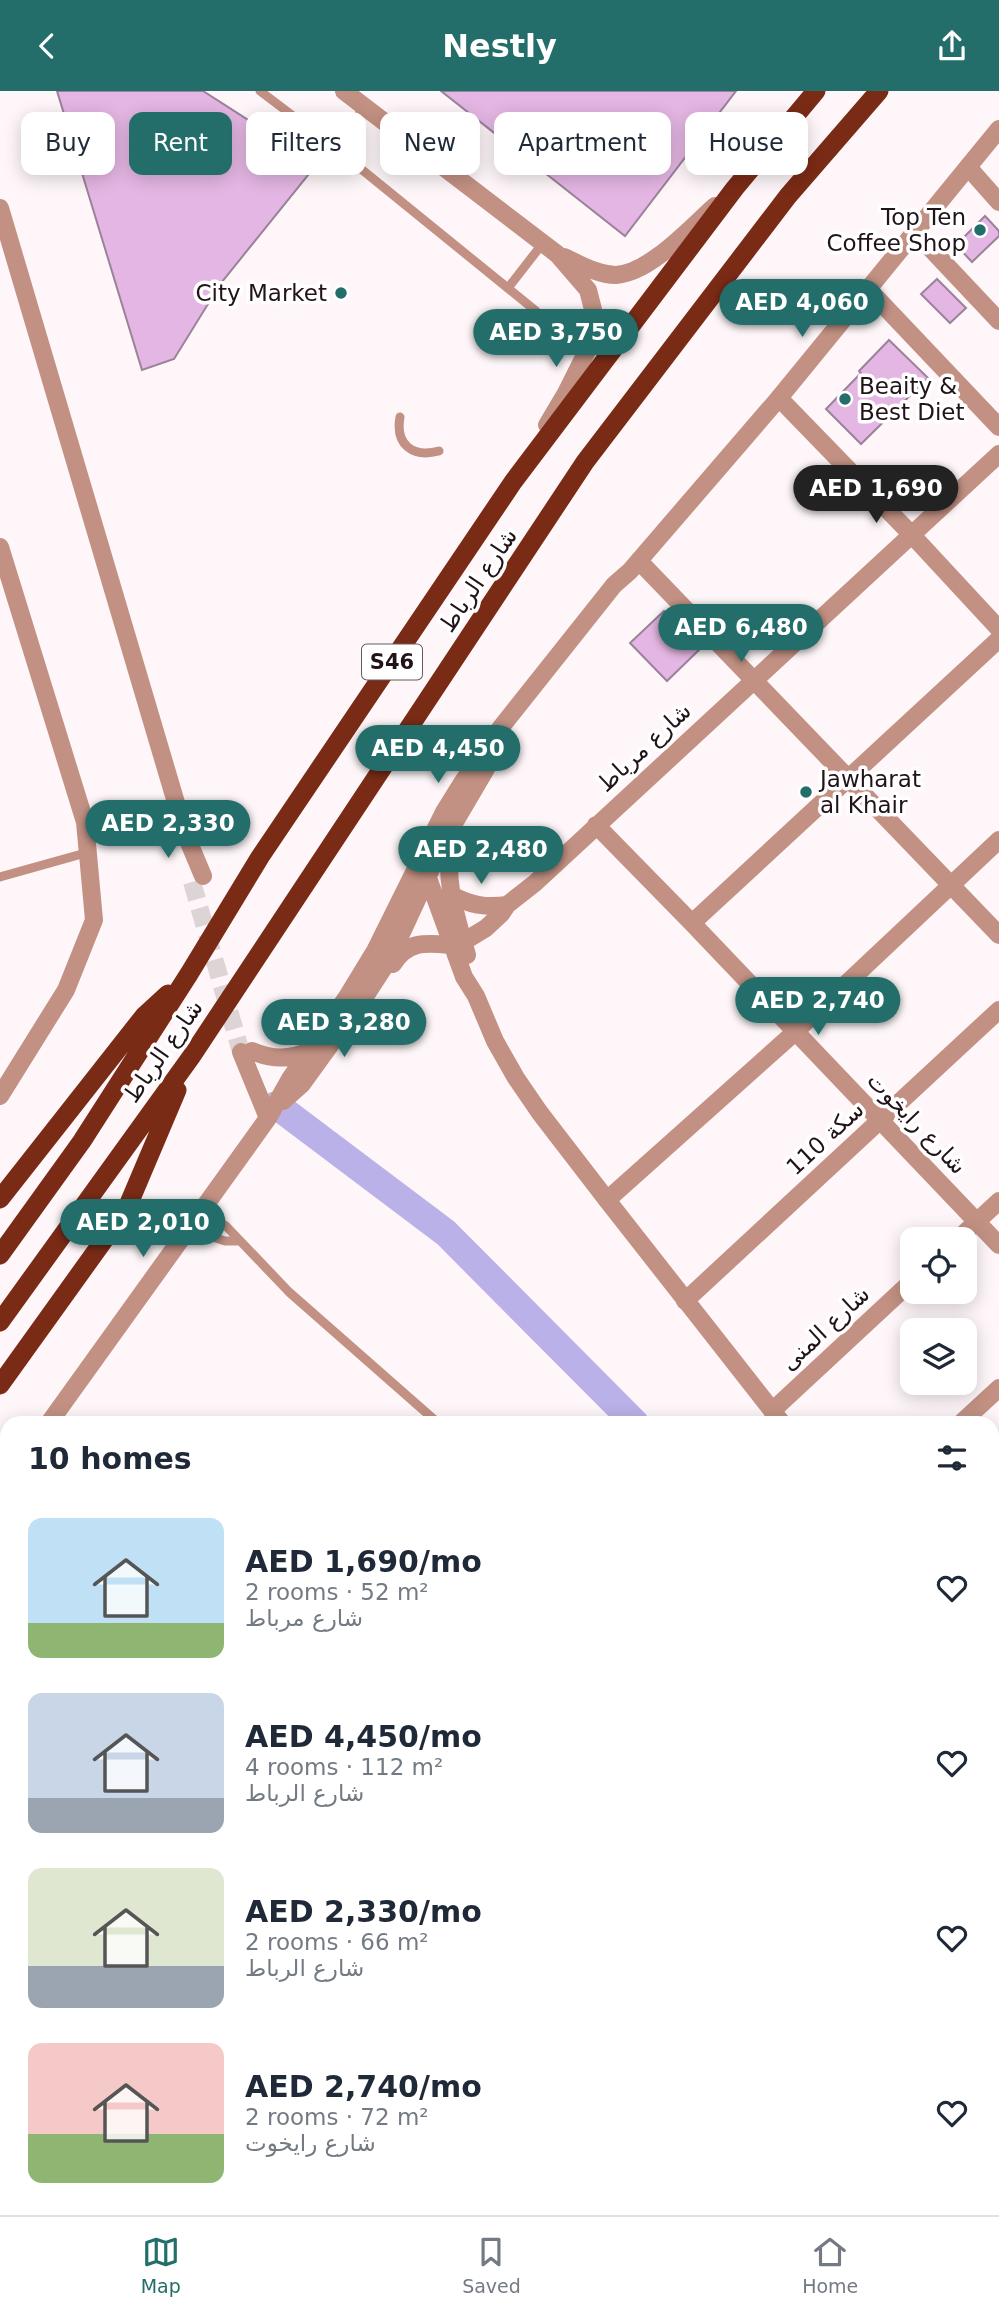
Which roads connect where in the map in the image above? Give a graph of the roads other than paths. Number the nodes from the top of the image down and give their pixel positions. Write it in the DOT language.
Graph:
graph roads {
  1 [pos="260,91"];
  2 [pos="344,91"];
  3 [pos="816,91"];
  4 [pos="878,91"];
  5 [pos="365,106"];
  6 [pos="288,112"];
  7 [pos="360,112"];
  8 [pos="999,129"];
  9 [pos="968,167"];
  10 [pos="366,173"];
  11 [pos="735,188"];
  12 [pos="999,202"];
  13 [pos="0,208"];
  14 [pos="915,232"];
  15 [pos="550,249"];
  16 [pos="508,288"];
  17 [pos="868,289"];
  18 [pos="999,321"];
  19 [pos="538,327"];
  20 [pos="779,398"];
  21 [pos="400,417"];
  22 [pos="999,427"];
  23 [pos="439,451"];
  24 [pos="999,454"];
  25 [pos="513,482"];
  26 [pos="911,534"];
  27 [pos="0,547"];
  28 [pos="635,566"];
  29 [pos="999,629"];
  30 [pos="999,639"];
  31 [pos="754,679"];
  32 [pos="849,778"];
  33 [pos="457,818"];
  34 [pos="596,825"];
  35 [pos="999,840"];
  36 [pos="425,849"];
  37 [pos="89,852"];
  38 [pos="0,877"];
  39 [pos="428,878"];
  40 [pos="198,879"];
  41 [pos="408,885"];
  42 [pos="951,885"];
  43 [pos="450,894"];
  44 [pos="508,905"];
  45 [pos="692,923"];
  46 [pos="999,935"];
  47 [pos="458,943"];
  48 [pos="190,974"];
  49 [pos="378,977"];
  50 [pos="999,1010"];
  51 [pos="795,1032"];
  52 [pos="309,1051"];
  53 [pos="191,1057"];
  54 [pos="0,1096"];
  55 [pos="272,1111"];
  56 [pos="880,1120"];
  57 [pos="0,1199"];
  58 [pos="607,1200"];
  59 [pos="999,1201"];
  60 [pos="202,1211"];
  61 [pos="977,1221"];
  62 [pos="971,1227"];
  63 [pos="188,1229"];
  64 [pos="239,1241"];
  65 [pos="999,1245"];
  66 [pos="0,1255"];
  67 [pos="900,1294"];
  68 [pos="685,1301"];
  69 [pos="0,1322"];
  70 [pos="0,1385"];
  71 [pos="999,1388"];
  72 [pos="54,1416"];
  73 [pos="430,1416"];
  74 [pos="776,1416"];
  75 [pos="778,1416"];
  76 [pos="969,1416"];
  1 -- 6 [label="lane"];
  2 -- 5 [label="street"];
  3 -- 11 [label="highway, شارع الرباط / S46"];
  4 -- 53 [label="highway, شارع الرباط / S46"];
  5 -- 7 [label="lane"];
  5 -- 15 [label="street"];
  8 -- 9 [label="street"];
  9 -- 12 [label="street"];
  9 -- 14 [label="street"];
  10 -- 16 [label="lane"];
  11 -- 15 [label="street"];
  11 -- 25 [label="highway, شارع الرباط / S46"];
  13 -- 40 [label="street"];
  14 -- 17 [label="street"];
  14 -- 18 [label="street"];
  15 -- 16 [label="lane"];
  15 -- 25 [label="street"];
  16 -- 19 [label="lane"];
  17 -- 20 [label="street"];
  17 -- 22 [label="street"];
  20 -- 26 [label="street"];
  20 -- 28 [label="street"];
  21 -- 23 [label="lane"];
  24 -- 26 [label="street, شارع مرباط"];
  25 -- 48 [label="highway, شارع الرباط / S46"];
  26 -- 29 [label="street"];
  26 -- 31 [label="street, شارع مرباط"];
  27 -- 37 [label="street"];
  28 -- 31 [label="street"];
  28 -- 33 [label="street"];
  28 -- 36 [label="street"];
  30 -- 32 [label="street"];
  31 -- 32 [label="street"];
  31 -- 34 [label="street, شارع مرباط"];
  32 -- 42 [label="street"];
  32 -- 45 [label="street"];
  33 -- 39 [label="street"];
  33 -- 43 [label="street"];
  34 -- 44 [label="street, شارع مرباط"];
  34 -- 45 [label="street, شارع رايخوت"];
  35 -- 42 [label="street"];
  36 -- 39 [label="street"];
  36 -- 41 [label="street"];
  37 -- 38 [label="lane"];
  37 -- 54 [label="street"];
  39 -- 41 [label="street"];
  39 -- 43 [label="street"];
  39 -- 47 [label="street"];
  39 -- 49 [label="street"];
  41 -- 52 [label="street"];
  42 -- 46 [label="street"];
  42 -- 51 [label="street"];
  43 -- 44 [label="street"];
  43 -- 47 [label="street"];
  44 -- 47 [label="street, شارع مرباط"];
  45 -- 51 [label="street, شارع رايخوت"];
  47 -- 49 [label="street"];
  47 -- 58 [label="street"];
  48 -- 57 [label="highway"];
  48 -- 66 [label="highway, شارع الرباط / S46"];
  49 -- 55 [label="street"];
  50 -- 56 [label="street, سكة 110"];
  51 -- 56 [label="street, شارع رايخوت"];
  51 -- 58 [label="street"];
  52 -- 55 [label="street"];
  52 -- 55 [label="street"];
  53 -- 69 [label="highway, شارع الرباط / S46"];
  53 -- 70 [label="highway"];
  55 -- 60 [label="street"];
  56 -- 61 [label="street, شارع رايخوت"];
  56 -- 68 [label="street, سكة 110"];
  58 -- 68 [label="street"];
  59 -- 61 [label="street"];
  60 -- 63 [label="street"];
  60 -- 64 [label="lane"];
  61 -- 62 [label="street"];
  61 -- 65 [label="street, شارع رايخوت"];
  63 -- 64 [label="lane"];
  63 -- 72 [label="street"];
  64 -- 73 [label="lane"];
  67 -- 75 [label="street, شارع المنى"];
  68 -- 74 [label="street"];
  71 -- 76 [label="street"];
}
